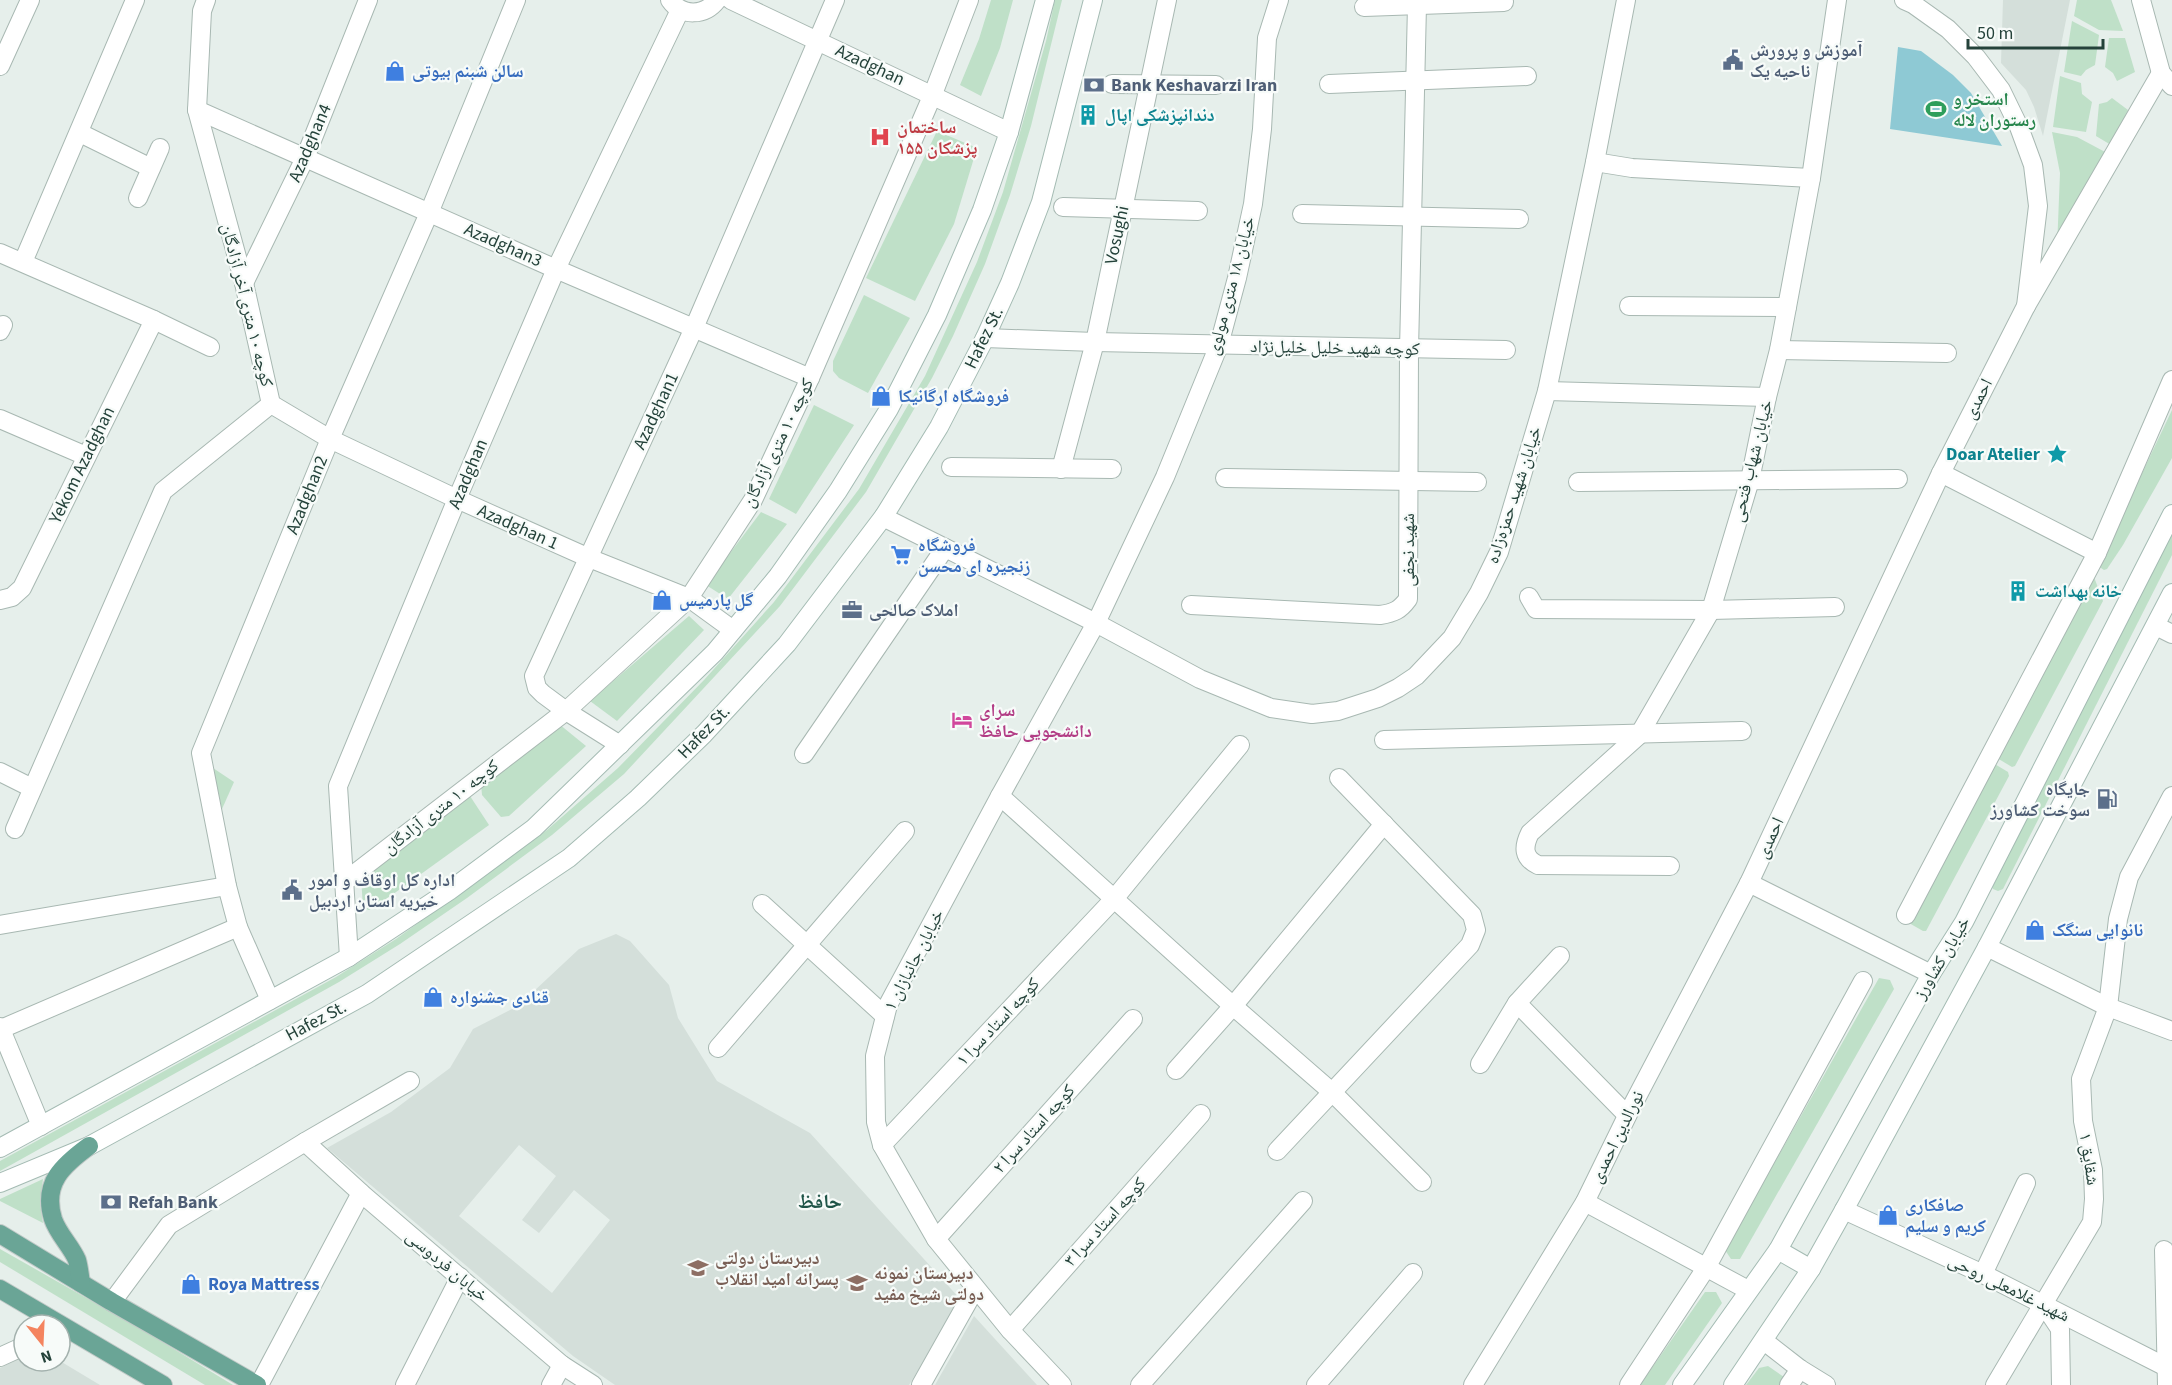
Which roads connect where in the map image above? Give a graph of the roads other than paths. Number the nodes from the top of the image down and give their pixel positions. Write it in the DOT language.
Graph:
graph roads {
  1 [pos="30,0"];
  2 [pos="135,0"];
  3 [pos="206,0"];
  4 [pos="368,0"];
  5 [pos="516,0"];
  6 [pos="717,0"];
  7 [pos="731,0"];
  8 [pos="835,0"];
  9 [pos="969,0"];
  10 [pos="1045,0"];
  11 [pos="1093,0"];
  12 [pos="1167,0"];
  13 [pos="1279,0"];
  14 [pos="1626,0"];
  15 [pos="1837,0"];
  16 [pos="1904,0"];
  17 [pos="2141,0"];
  18 [pos="1504,2"];
  19 [pos="675,5"];
  20 [pos="1417,5"];
  21 [pos="1364,7"];
  22 [pos="817,39"];
  23 [pos="0,66"];
  24 [pos="1527,76"];
  25 [pos="2166,80"];
  26 [pos="1415,81"];
  27 [pos="1112,84"];
  28 [pos="1329,84"];
  29 [pos="1148,85"];
  30 [pos="1216,85"];
  31 [pos="933,94"];
  32 [pos="197,110"];
  33 [pos="1009,132"];
  34 [pos="80,133"];
  35 [pos="160,148"];
  36 [pos="305,158"];
  37 [pos="1595,162"];
  38 [pos="151,168"];
  39 [pos="1810,178"];
  40 [pos="138,198"];
  41 [pos="1063,207"];
  42 [pos="1123,208"];
  43 [pos="1198,211"];
  44 [pos="429,213"];
  45 [pos="1302,214"];
  46 [pos="1412,216"];
  47 [pos="1518,219"];
  48 [pos="0,252"];
  49 [pos="23,262"];
  50 [pos="556,269"];
  51 [pos="244,283"];
  52 [pos="1629,306"];
  53 [pos="2026,306"];
  54 [pos="1787,307"];
  55 [pos="154,320"];
  56 [pos="694,328"];
  57 [pos="985,338"];
  58 [pos="1095,342"];
  59 [pos="1219,345"];
  60 [pos="210,347"];
  61 [pos="1409,350"];
  62 [pos="1506,350"];
  63 [pos="1779,350"];
  64 [pos="1947,353"];
  65 [pos="810,378"];
  66 [pos="2172,380"];
  67 [pos="1547,391"];
  68 [pos="1767,397"];
  69 [pos="271,404"];
  70 [pos="0,419"];
  71 [pos="330,438"];
  72 [pos="86,456"];
  73 [pos="951,467"];
  74 [pos="1061,469"];
  75 [pos="1112,469"];
  76 [pos="1941,472"];
  77 [pos="1225,478"];
  78 [pos="1898,479"];
  79 [pos="1408,480"];
  80 [pos="1749,480"];
  81 [pos="1477,482"];
  82 [pos="1578,482"];
  83 [pos="457,499"];
  84 [pos="2172,514"];
  85 [pos="884,516"];
  86 [pos="945,548"];
  87 [pos="2097,553"];
  88 [pos="589,558"];
  89 [pos="2172,593"];
  90 [pos="1529,597"];
  91 [pos="689,598"];
  92 [pos="0,600"];
  93 [pos="1191,605"];
  94 [pos="1835,607"];
  95 [pos="1711,610"];
  96 [pos="1096,623"];
  97 [pos="733,630"];
  98 [pos="2164,630"];
  99 [pos="566,711"];
  100 [pos="1742,731"];
  101 [pos="1639,735"];
  102 [pos="1384,740"];
  103 [pos="620,745"];
  104 [pos="1240,745"];
  105 [pos="804,754"];
  106 [pos="0,772"];
  107 [pos="1339,778"];
  108 [pos="32,788"];
  109 [pos="1000,796"];
  110 [pos="2172,796"];
  111 [pos="1384,824"];
  112 [pos="15,829"];
  113 [pos="905,831"];
  114 [pos="1670,866"];
  115 [pos="344,882"];
  116 [pos="1749,883"];
  117 [pos="226,886"];
  118 [pos="1114,899"];
  119 [pos="762,904"];
  120 [pos="1906,915"];
  121 [pos="0,925"];
  122 [pos="238,927"];
  123 [pos="807,945"];
  124 [pos="1987,947"];
  125 [pos="1560,956"];
  126 [pos="349,957"];
  127 [pos="1931,974"];
  128 [pos="1863,981"];
  129 [pos="270,1000"];
  130 [pos="1517,1003"];
  131 [pos="1233,1006"];
  132 [pos="2108,1007"];
  133 [pos="885,1016"];
  134 [pos="1133,1019"];
  135 [pos="0,1028"];
  136 [pos="2172,1031"];
  137 [pos="718,1048"];
  138 [pos="1480,1064"];
  139 [pos="1176,1070"];
  140 [pos="410,1081"];
  141 [pos="1333,1093"];
  142 [pos="1201,1114"];
  143 [pos="1627,1115"];
  144 [pos="41,1126"];
  145 [pos="305,1142"];
  146 [pos="882,1145"];
  147 [pos="89,1146"];
  148 [pos="0,1148"];
  149 [pos="1277,1151"];
  150 [pos="1422,1182"];
  151 [pos="2026,1183"];
  152 [pos="0,1184"];
  153 [pos="362,1193"];
  154 [pos="1303,1201"];
  155 [pos="1585,1202"];
  156 [pos="1844,1210"];
  157 [pos="0,1234"];
  158 [pos="936,1239"];
  159 [pos="1778,1250"];
  160 [pos="2164,1250"];
  161 [pos="1706,1268"];
  162 [pos="1811,1269"];
  163 [pos="1413,1273"];
  164 [pos="1983,1274"];
  165 [pos="460,1276"];
  166 [pos="81,1283"];
  167 [pos="0,1289"];
  168 [pos="975,1289"];
  169 [pos="1748,1290"];
  170 [pos="112,1302"];
  171 [pos="2043,1303"];
  172 [pos="38,1313"];
  173 [pos="1010,1330"];
  174 [pos="72,1334"];
  175 [pos="1764,1341"];
  176 [pos="562,1365"];
  177 [pos="1800,1369"];
  178 [pos="2168,1374"];
  179 [pos="162,1385"];
  180 [pos="258,1385"];
  181 [pos="405,1385"];
  182 [pos="551,1385"];
  183 [pos="593,1385"];
  184 [pos="921,1385"];
  185 [pos="1062,1385"];
  186 [pos="1140,1385"];
  187 [pos="1316,1385"];
  188 [pos="1473,1385"];
  189 [pos="1629,1385"];
  190 [pos="1682,1385"];
  191 [pos="1733,1385"];
  192 [pos="1789,1385"];
  193 [pos="1826,1385"];
  194 [pos="1995,1385"];
  195 [pos="2061,1385"];
  1 -- 23 [label="street"];
  2 -- 34 [label="street"];
  3 -- 32 [label="street, کوچه ۱۰ متری آخر آزادگان"];
  4 -- 36 [label="street, Azadghan4"];
  5 -- 44 [label="street, Azadghan2"];
  6 -- 19 [label="street"];
  7 -- 22 [label="street, Azadghan"];
  8 -- 22 [label="street, Azadghan1"];
  9 -- 31 [label="street, کوچه ۱۰ متری آزادگان"];
  10 -- 33 [label="street"];
  11 -- 57 [label="street, Hafez St."];
  12 -- 29 [label="street, Vosughi"];
  13 -- 59 [label="street, خیابان ۱۸ متری مولوی"];
  14 -- 37 [label="street, خیابان شهید حمزه‌زاده"];
  15 -- 39 [label="street, خیابان شهاب فتحی"];
  16 -- 53 [label="street, احمدی"];
  17 -- 25 [label="street"];
  18 -- 20 [label="street"];
  19 -- 50 [label="street, Azadghan"];
  20 -- 21 [label="street"];
  20 -- 26 [label="street, شهید نجفی"];
  22 -- 31 [label="street, Azadghan"];
  22 -- 56 [label="street, Azadghan1"];
  24 -- 26 [label="street"];
  25 -- 53 [label="street"];
  26 -- 28 [label="street"];
  26 -- 46 [label="street, شهید نجفی"];
  27 -- 29 [label="street"];
  29 -- 30 [label="street"];
  29 -- 42 [label="street, Vosughi"];
  31 -- 33 [label="street, Azadghan"];
  31 -- 65 [label="street, کوچه ۱۰ متری آزادگان"];
  32 -- 36 [label="street, Azadghan3"];
  32 -- 51 [label="street, کوچه ۱۰ متری آخر آزادگان"];
  33 -- 97 [label="street"];
  34 -- 38 [label="street"];
  34 -- 49 [label="street"];
  35 -- 38 [label="street"];
  36 -- 44 [label="street, Azadghan3"];
  36 -- 51 [label="street, Azadghan4"];
  37 -- 39 [label="street"];
  37 -- 67 [label="street, خیابان شهید حمزه‌زاده"];
  38 -- 40 [label="street"];
  39 -- 54 [label="street, خیابان شهاب فتحی"];
  41 -- 42 [label="street"];
  42 -- 43 [label="street"];
  42 -- 58 [label="street, Vosughi"];
  44 -- 50 [label="street, Azadghan3"];
  44 -- 71 [label="street, Azadghan2"];
  45 -- 46 [label="street"];
  46 -- 47 [label="street"];
  46 -- 61 [label="street, شهید نجفی"];
  48 -- 49 [label="street"];
  49 -- 55 [label="street"];
  50 -- 56 [label="street, Azadghan3"];
  50 -- 83 [label="street, Azadghan"];
  51 -- 69 [label="street, کوچه ۱۰ متری آخر آزادگان"];
  52 -- 54 [label="street"];
  53 -- 76 [label="street, احمدی"];
  54 -- 63 [label="street, خیابان شهاب فتحی"];
  55 -- 60 [label="street"];
  55 -- 72 [label="street, Yekom Azadghan"];
  56 -- 65 [label="street, Azadghan3"];
  56 -- 88 [label="street, Azadghan1"];
  57 -- 58 [label="street, کوچه شهید خلیل خلیل‌نژاد"];
  57 -- 85 [label="street, Hafez St."];
  58 -- 59 [label="street, کوچه شهید خلیل خلیل‌نژاد"];
  58 -- 74 [label="street, Vosughi"];
  59 -- 61 [label="street, کوچه شهید خلیل خلیل‌نژاد"];
  59 -- 96 [label="street, خیابان ۱۸ متری مولوی"];
  61 -- 62 [label="street, کوچه شهید خلیل خلیل‌نژاد"];
  61 -- 79 [label="street, شهید نجفی"];
  63 -- 64 [label="street"];
  63 -- 68 [label="street, خیابان شهاب فتحی"];
  65 -- 91 [label="street, کوچه ۱۰ متری آزادگان"];
  66 -- 87 [label="street"];
  67 -- 68 [label="street"];
  67 -- 96 [label="street, خیابان شهید حمزه‌زاده"];
  68 -- 80 [label="street, خیابان شهاب فتحی"];
  69 -- 71 [label="street, Azadghan 1"];
  69 -- 108 [label="street, کوچه ۱۰ متری آخر آزادگان"];
  70 -- 72 [label="street"];
  71 -- 83 [label="street, Azadghan 1"];
  71 -- 117 [label="street, Azadghan2"];
  72 -- 92 [label="street, Yekom Azadghan"];
  73 -- 74 [label="street"];
  74 -- 75 [label="street"];
  76 -- 87 [label="street"];
  76 -- 116 [label="street, احمدی"];
  77 -- 79 [label="street"];
  78 -- 80 [label="street"];
  79 -- 81 [label="street"];
  79 -- 93 [label="street, شهید نجفی"];
  80 -- 82 [label="street"];
  80 -- 95 [label="street, خیابان شهاب فتحی"];
  83 -- 88 [label="street, Azadghan 1"];
  83 -- 115 [label="street, Azadghan"];
  84 -- 127 [label="street, خیابان کشاورز"];
  85 -- 86 [label="street, خیابان شهید حمزه‌زاده"];
  85 -- 147 [label="street, Hafez St."];
  86 -- 96 [label="street, خیابان شهید حمزه‌زاده"];
  86 -- 105 [label="street"];
  87 -- 120 [label="street"];
  88 -- 91 [label="street, Azadghan 1"];
  88 -- 99 [label="street, Azadghan1"];
  89 -- 98 [label="street, خیابان کشاورز"];
  90 -- 95 [label="street"];
  91 -- 97 [label="street, Azadghan 1"];
  91 -- 99 [label="street, کوچه ۱۰ متری آزادگان"];
  94 -- 95 [label="street"];
  95 -- 101 [label="street, خیابان شهاب فتحی"];
  96 -- 109 [label="street, خیابان جانبازان ۱"];
  97 -- 103 [label="street"];
  98 -- 124 [label="street, خیابان کشاورز"];
  99 -- 103 [label="street, Azadghan1"];
  99 -- 115 [label="street, کوچه ۱۰ متری آزادگان"];
  100 -- 101 [label="street"];
  101 -- 102 [label="street"];
  101 -- 114 [label="street, خیابان شهاب فتحی"];
  103 -- 126 [label="street"];
  104 -- 118 [label="street, کوچه استاد سرا ۱"];
  106 -- 108 [label="street"];
  107 -- 111 [label="street"];
  108 -- 112 [label="street, کوچه ۱۰ متری آخر آزادگان"];
  109 -- 118 [label="street"];
  109 -- 133 [label="street, خیابان جانبازان ۱"];
  110 -- 132 [label="street, شقایق ۱"];
  111 -- 131 [label="street"];
  111 -- 141 [label="street"];
  113 -- 123 [label="street"];
  115 -- 126 [label="street, Azadghan"];
  116 -- 127 [label="street"];
  116 -- 143 [label="street, نورالدین احمدی"];
  117 -- 121 [label="street"];
  117 -- 122 [label="street, Azadghan2"];
  118 -- 131 [label="street"];
  118 -- 146 [label="street, کوچه استاد سرا ۱"];
  119 -- 123 [label="street"];
  122 -- 129 [label="street, Azadghan2"];
  122 -- 135 [label="street"];
  123 -- 133 [label="street"];
  123 -- 137 [label="street"];
  124 -- 132 [label="street"];
  124 -- 156 [label="street, خیابان کشاورز"];
  125 -- 130 [label="street"];
  126 -- 129 [label="street"];
  127 -- 159 [label="street, خیابان کشاورز"];
  128 -- 161 [label="street"];
  129 -- 144 [label="street"];
  130 -- 138 [label="street"];
  130 -- 143 [label="street"];
  131 -- 139 [label="street"];
  131 -- 141 [label="street"];
  132 -- 136 [label="street"];
  132 -- 171 [label="street, شقایق ۱"];
  133 -- 146 [label="street, خیابان جانبازان ۱"];
  134 -- 158 [label="street, کوچه استاد سرا ۲"];
  135 -- 144 [label="street"];
  140 -- 145 [label="street"];
  141 -- 149 [label="street"];
  141 -- 150 [label="street"];
  142 -- 173 [label="street, کوچه استاد سرا ۳"];
  143 -- 155 [label="street, نورالدین احمدی"];
  144 -- 148 [label="street"];
  145 -- 153 [label="street, خیابان فردوسی"];
  145 -- 170 [label="street"];
  146 -- 158 [label="street, خیابان جانبازان ۱"];
  147 -- 152 [label="street, Hafez St."];
  147 -- 166 [label="main road"];
  151 -- 164 [label="street"];
  153 -- 165 [label="street, خیابان فردوسی"];
  153 -- 180 [label="street"];
  154 -- 186 [label="street"];
  155 -- 161 [label="street"];
  155 -- 188 [label="street, نورالدین احمدی"];
  156 -- 162 [label="street, خیابان کشاورز"];
  156 -- 164 [label="street, شهید غلامعلی روحی"];
  157 -- 166 [label="main road"];
  158 -- 168 [label="street, خیابان جانبازان ۱"];
  159 -- 162 [label="street"];
  159 -- 169 [label="street, خیابان کشاورز"];
  160 -- 178 [label="street"];
  161 -- 169 [label="street"];
  161 -- 189 [label="street"];
  162 -- 175 [label="street, خیابان کشاورز"];
  163 -- 187 [label="street"];
  164 -- 171 [label="street, شهید غلامعلی روحی"];
  165 -- 176 [label="street, خیابان فردوسی"];
  165 -- 181 [label="street"];
  166 -- 170 [label="main road"];
  167 -- 172 [label="main road"];
  168 -- 173 [label="street, خیابان جانبازان ۱"];
  168 -- 184 [label="street"];
  169 -- 190 [label="street, خیابان کشاورز"];
  170 -- 180 [label="main road"];
  171 -- 178 [label="street, شهید غلامعلی روحی"];
  171 -- 194 [label="street, شقایق ۱"];
  171 -- 195 [label="street"];
  173 -- 185 [label="street"];
  174 -- 179 [label="main road"];
  175 -- 177 [label="street"];
  175 -- 191 [label="street, خیابان کشاورز"];
  176 -- 182 [label="street"];
  176 -- 183 [label="street, خیابان فردوسی"];
  177 -- 192 [label="street"];
  177 -- 193 [label="street"];
}
